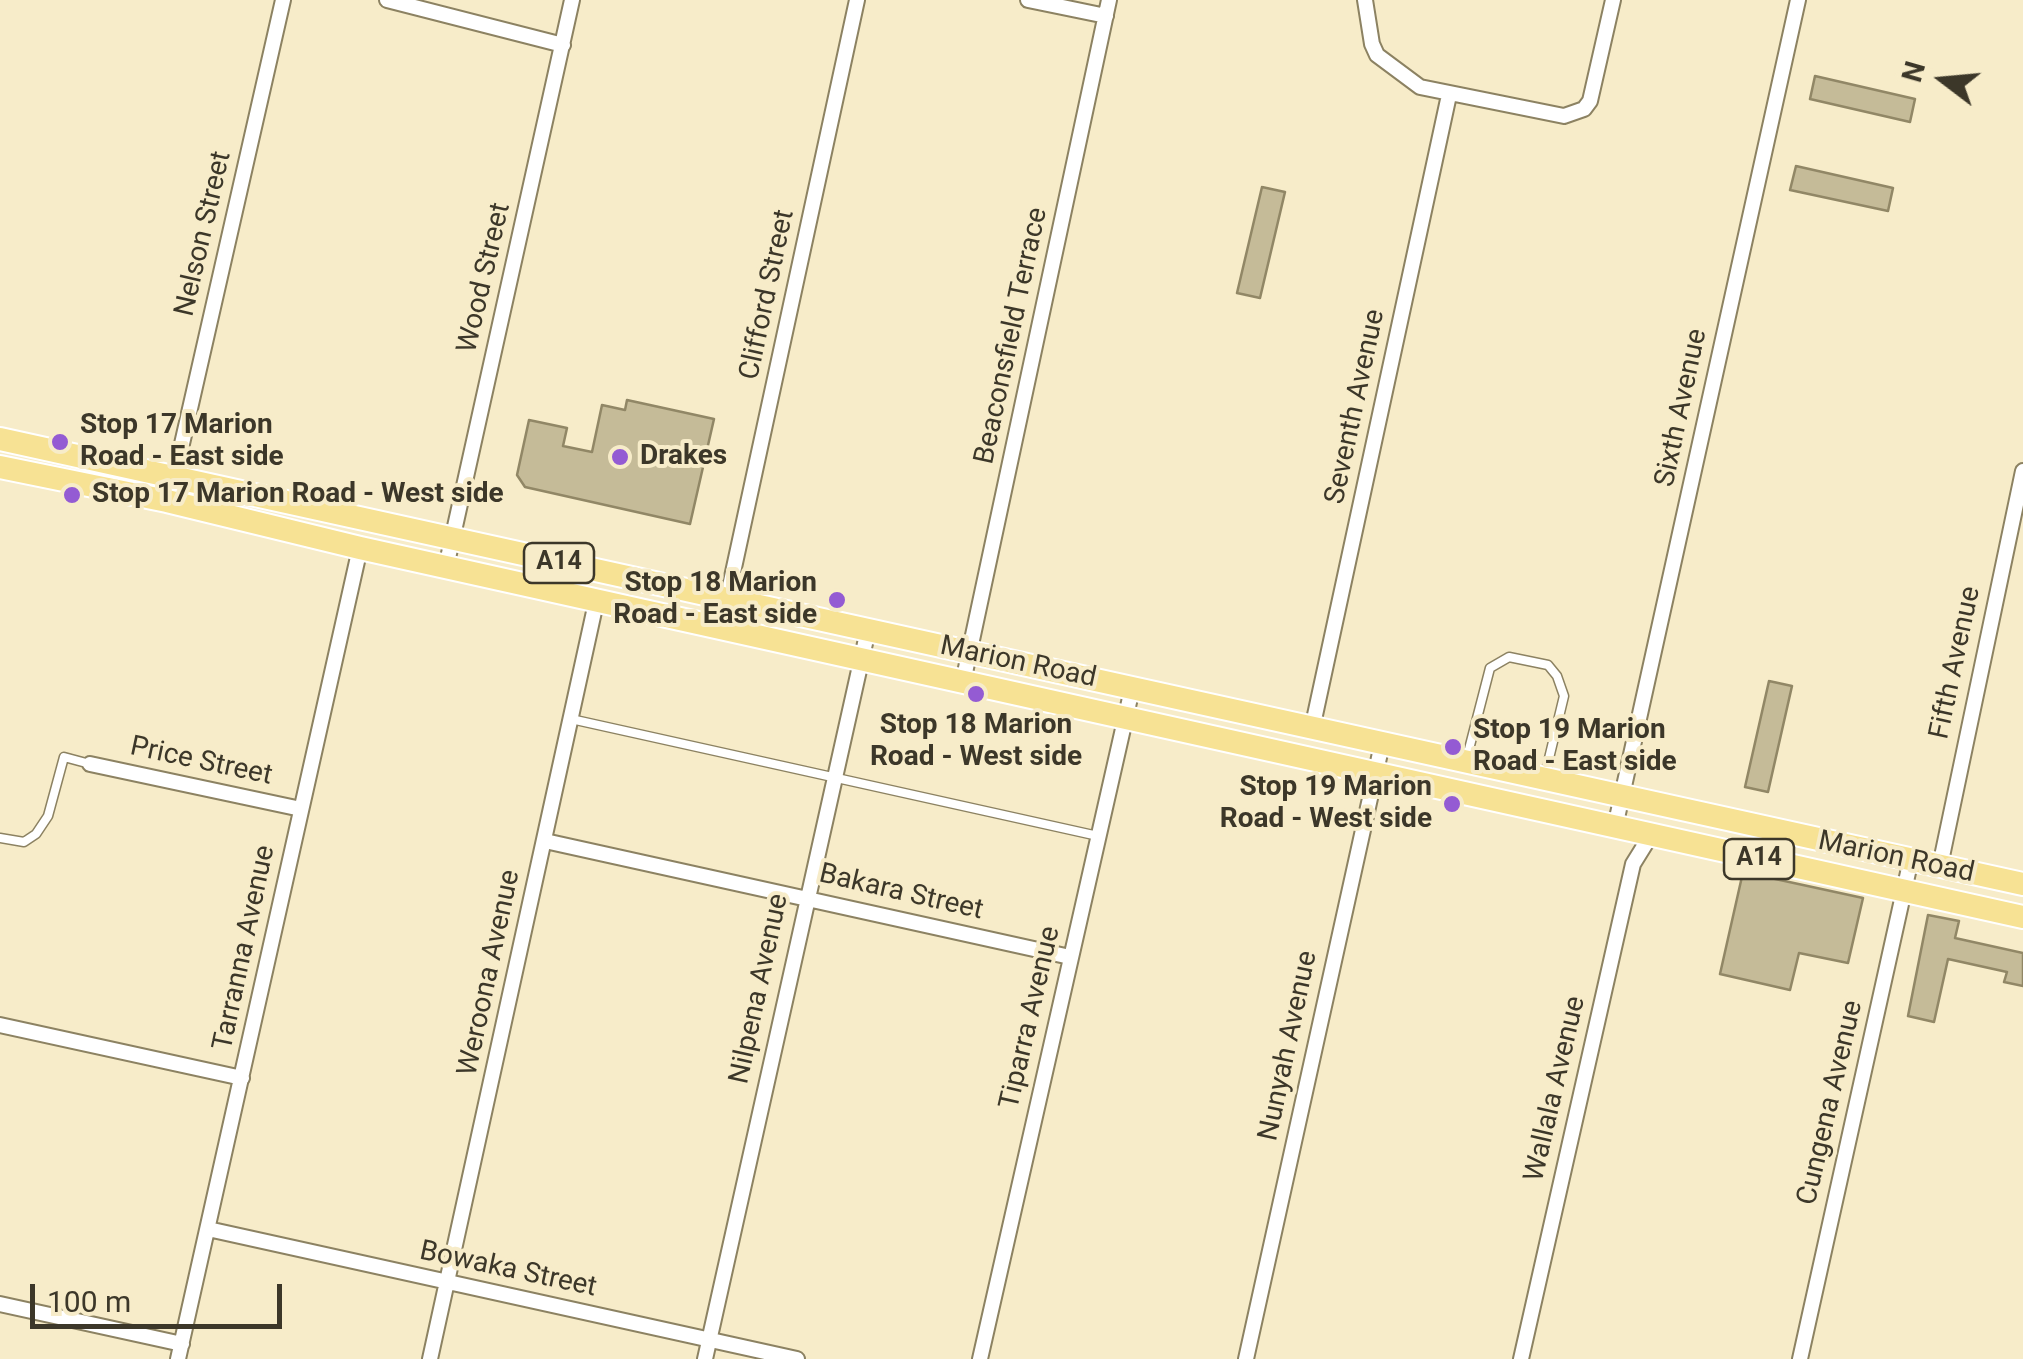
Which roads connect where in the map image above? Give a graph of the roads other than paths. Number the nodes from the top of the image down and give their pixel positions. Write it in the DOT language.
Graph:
graph roads {
  1 [pos="283,0"];
  2 [pos="387,0"];
  3 [pos="572,0"];
  4 [pos="857,0"];
  5 [pos="1028,0"];
  6 [pos="1110,0"];
  7 [pos="1365,0"];
  8 [pos="1613,0"];
  9 [pos="1798,0"];
  10 [pos="1106,16"];
  11 [pos="563,44"];
  12 [pos="1449,95"];
  13 [pos="0,440"];
  14 [pos="0,467"];
  15 [pos="2023,471"];
  16 [pos="174,480"];
  17 [pos="452,540"];
  18 [pos="360,548"];
  19 [pos="446,567"];
  20 [pos="597,598"];
  21 [pos="727,600"];
  22 [pos="694,620"];
  23 [pos="868,630"];
  24 [pos="970,652"];
  25 [pos="862,660"];
  26 [pos="963,682"];
  27 [pos="1132,689"];
  28 [pos="1126,718"];
  29 [pos="571,719"];
  30 [pos="1312,729"];
  31 [pos="1382,744"];
  32 [pos="1466,762"];
  33 [pos="90,764"];
  34 [pos="1375,773"];
  35 [pos="834,776"];
  36 [pos="1544,780"];
  37 [pos="1622,797"];
  38 [pos="301,810"];
  39 [pos="1615,827"];
  40 [pos="1651,835"];
  41 [pos="1098,836"];
  42 [pos="0,838"];
  43 [pos="545,841"];
  44 [pos="1911,859"];
  45 [pos="1940,866"];
  46 [pos="2023,884"];
  47 [pos="1904,891"];
  48 [pos="806,898"];
  49 [pos="2023,917"];
  50 [pos="1070,957"];
  51 [pos="0,1025"];
  52 [pos="242,1078"];
  53 [pos="208,1229"];
  54 [pos="447,1282"];
  55 [pos="0,1304"];
  56 [pos="709,1340"];
  57 [pos="180,1351"];
  58 [pos="430,1359"];
  59 [pos="705,1359"];
  60 [pos="798,1359"];
  61 [pos="980,1359"];
  62 [pos="1246,1359"];
  63 [pos="1521,1359"];
  64 [pos="1800,1359"];
  1 -- 16 [label="street, Nelson Street"];
  2 -- 11 [label="street"];
  3 -- 11 [label="street, Wood Street"];
  4 -- 21 [label="street, Clifford Street"];
  5 -- 10 [label="street"];
  6 -- 10 [label="street, Beaconsfield Terrace"];
  7 -- 12 [label="street"];
  8 -- 12 [label="street"];
  9 -- 37 [label="street, Sixth Avenue"];
  10 -- 24 [label="street, Beaconsfield Terrace"];
  11 -- 17 [label="street, Wood Street"];
  12 -- 30 [label="street, Seventh Avenue"];
  13 -- 16 [label="main road, Marion Road / A14"];
  14 -- 18 [label="main road, Marion Road / A14"];
  15 -- 45 [label="street, Fifth Avenue"];
  16 -- 17 [label="main road, Marion Road / A14"];
  17 -- 19 [label="street, Wood Street"];
  17 -- 21 [label="main road, Marion Road / A14"];
  18 -- 19 [label="main road, Marion Road / A14"];
  18 -- 38 [label="street, Tarranna Avenue"];
  19 -- 20 [label="main road, Marion Road / A14"];
  20 -- 22 [label="main road, Marion Road / A14"];
  20 -- 29 [label="street, Weroona Avenue"];
  21 -- 22 [label="main road"];
  21 -- 23 [label="main road, Marion Road / A14"];
  22 -- 25 [label="main road, Marion Road / A14"];
  23 -- 24 [label="main road, Marion Road / A14"];
  23 -- 25 [label="street, Nilpena Avenue"];
  24 -- 26 [label="street, Beaconsfield Terrace"];
  24 -- 27 [label="main road, Marion Road / A14"];
  25 -- 26 [label="main road, Marion Road / A14"];
  25 -- 35 [label="street, Nilpena Avenue"];
  26 -- 28 [label="main road, Marion Road / A14"];
  27 -- 28 [label="street, Tiparra Avenue"];
  27 -- 30 [label="main road, Marion Road / A14"];
  28 -- 34 [label="main road, Marion Road / A14"];
  28 -- 41 [label="street, Tiparra Avenue"];
  29 -- 35 [label="lane"];
  29 -- 43 [label="street, Weroona Avenue"];
  30 -- 31 [label="main road, Marion Road / A14"];
  31 -- 32 [label="main road, Marion Road / A14"];
  31 -- 34 [label="street, Nunyah Avenue"];
  32 -- 36 [label="main road, Marion Road / A14"];
  32 -- 36 [label="lane"];
  33 -- 38 [label="street, Price Street"];
  33 -- 42 [label="lane"];
  34 -- 39 [label="main road, Marion Road / A14"];
  34 -- 62 [label="street, Nunyah Avenue"];
  35 -- 41 [label="lane"];
  35 -- 48 [label="street, Nilpena Avenue"];
  36 -- 37 [label="main road, Marion Road / A14"];
  37 -- 39 [label="street, Sixth Avenue"];
  37 -- 44 [label="main road, Marion Road / A14"];
  38 -- 52 [label="street, Tarranna Avenue"];
  39 -- 40 [label="main road, Marion Road / A14"];
  40 -- 47 [label="main road, Marion Road / A14"];
  40 -- 63 [label="street, Wallala Avenue"];
  41 -- 50 [label="street, Tiparra Avenue"];
  43 -- 48 [label="street, Bakara Street"];
  43 -- 54 [label="street, Weroona Avenue"];
  44 -- 45 [label="main road, Marion Road / A14"];
  44 -- 47 [label="street, Cungena Avenue"];
  45 -- 46 [label="main road, Marion Road / A14"];
  47 -- 49 [label="main road, Marion Road / A14"];
  47 -- 64 [label="street, Cungena Avenue"];
  48 -- 50 [label="street, Bakara Street"];
  48 -- 56 [label="street, Nilpena Avenue"];
  50 -- 61 [label="street, Tiparra Avenue"];
  51 -- 52 [label="street"];
  52 -- 53 [label="street, Tarranna Avenue"];
  53 -- 54 [label="street, Bowaka Street"];
  53 -- 57 [label="street, Tarranna Avenue"];
  54 -- 56 [label="street, Bowaka Street"];
  54 -- 58 [label="street, Weroona Avenue"];
  55 -- 57 [label="street"];
  56 -- 59 [label="street, Nilpena Avenue"];
  56 -- 60 [label="street, Bowaka Street"];
}
